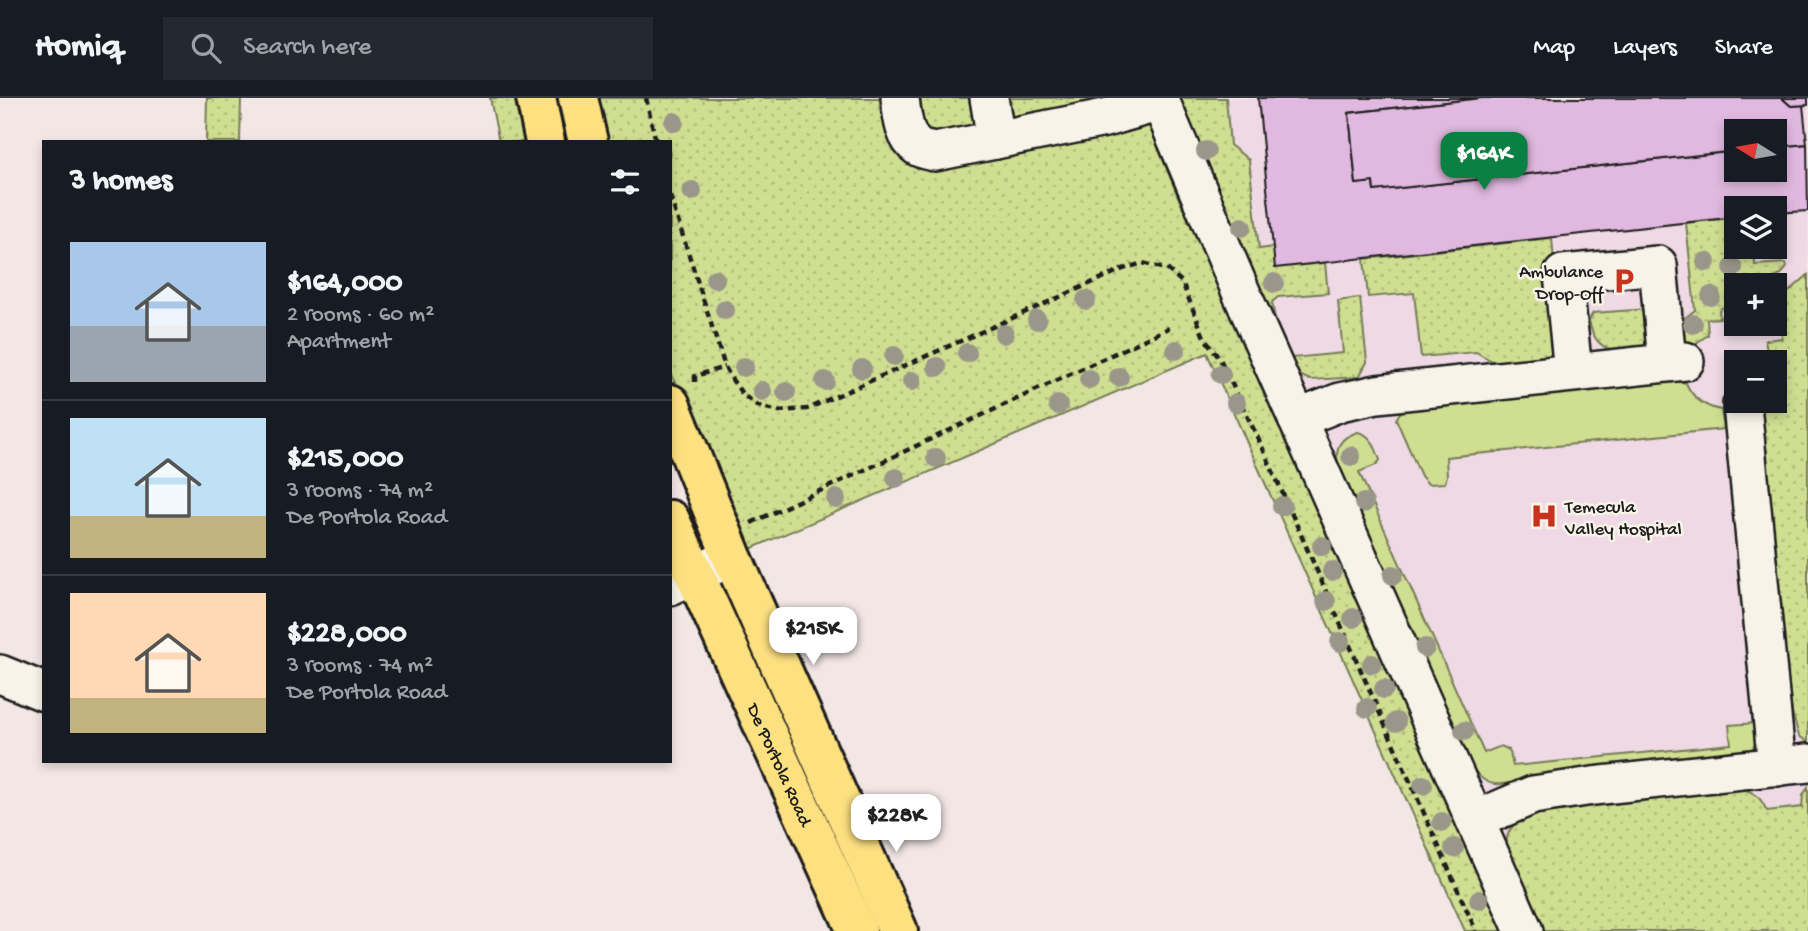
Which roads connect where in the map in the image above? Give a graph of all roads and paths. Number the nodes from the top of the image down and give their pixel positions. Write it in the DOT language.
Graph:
graph roads {
  1 [pos="537,98"];
  2 [pos="578,98"];
  3 [pos="646,98"];
  4 [pos="900,98"];
  5 [pos="989,98"];
  6 [pos="1159,100"];
  7 [pos="1073,111"];
  8 [pos="545,140"];
  9 [pos="588,140"];
  10 [pos="656,140"];
  11 [pos="996,140"];
  12 [pos="672,202"];
  13 [pos="1169,328"];
  14 [pos="1573,372"];
  15 [pos="672,409"];
  16 [pos="1743,413"];
  17 [pos="1297,419"];
  18 [pos="672,530"];
  19 [pos="727,547"];
  20 [pos="682,580"];
  21 [pos="0,674"];
  22 [pos="42,691"];
  23 [pos="1792,765"];
  24 [pos="1475,820"];
  25 [pos="857,931"];
  26 [pos="898,931"];
  27 [pos="1476,931"];
  28 [pos="1524,931"];
  1 -- 8 [label="main road"];
  2 -- 9 [label="main road"];
  3 -- 10 [label="path"];
  4 -- 11 [label="street"];
  5 -- 11 [label="street"];
  6 -- 7 [label="street"];
  6 -- 17 [label="street"];
  7 -- 11 [label="street"];
  12 -- 27 [label="path"];
  13 -- 19 [label="path"];
  14 -- 14 [label="street"];
  14 -- 17 [label="street"];
  15 -- 19 [label="main road, De Portola Road"];
  16 -- 23 [label="street"];
  17 -- 24 [label="street"];
  18 -- 20 [label="main road, De Portola Road"];
  19 -- 20 [label="street"];
  19 -- 26 [label="main road, De Portola Road"];
  20 -- 25 [label="main road, De Portola Road"];
  21 -- 22 [label="street"];
  23 -- 24 [label="street"];
  24 -- 28 [label="street"];
}
